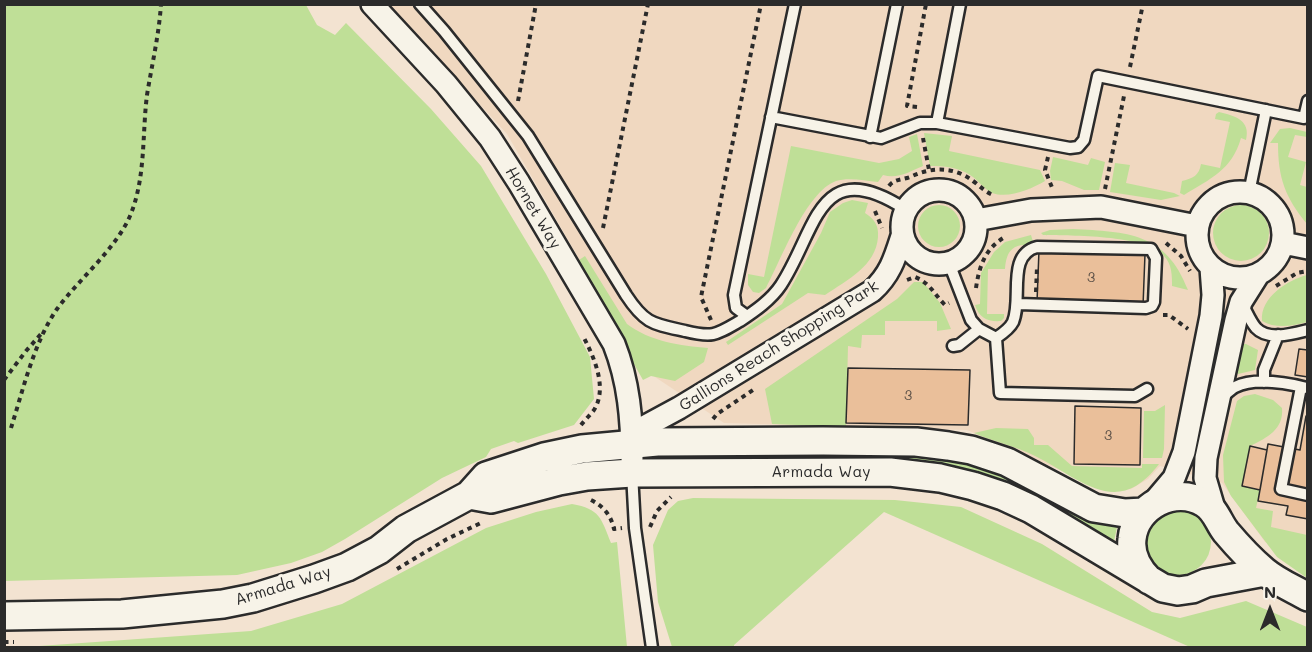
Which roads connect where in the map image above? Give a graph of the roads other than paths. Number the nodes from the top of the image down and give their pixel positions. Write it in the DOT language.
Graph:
graph roads {
  1 [pos="372,4"];
  2 [pos="420,4"];
  3 [pos="795,4"];
  4 [pos="897,4"];
  5 [pos="960,4"];
  6 [pos="1308,101"];
  7 [pos="1266,110"];
  8 [pos="771,117"];
  9 [pos="1306,118"];
  10 [pos="937,123"];
  11 [pos="870,137"];
  12 [pos="1249,193"];
  13 [pos="905,209"];
  14 [pos="976,220"];
  15 [pos="1197,225"];
  16 [pos="902,236"];
  17 [pos="1283,243"];
  18 [pos="1308,248"];
  19 [pos="949,263"];
  20 [pos="1211,268"];
  21 [pos="1265,281"];
  22 [pos="1241,302"];
  23 [pos="1018,304"];
  24 [pos="747,316"];
  25 [pos="980,328"];
  26 [pos="1308,330"];
  27 [pos="1278,335"];
  28 [pos="996,338"];
  29 [pos="953,346"];
  30 [pos="1264,382"];
  31 [pos="1304,387"];
  32 [pos="1147,389"];
  33 [pos="1218,401"];
  34 [pos="632,439"];
  35 [pos="632,473"];
  36 [pos="470,495"];
  37 [pos="1308,495"];
  38 [pos="1148,508"];
  39 [pos="1220,521"];
  40 [pos="1265,572"];
  41 [pos="1150,582"];
  42 [pos="1206,583"];
  43 [pos="1308,597"];
  44 [pos="4,616"];
  45 [pos="652,648"];
  1 -- 34 [label="street, Hornet Way"];
  2 -- 24 [label="lane"];
  3 -- 8 [label="lane"];
  4 -- 11 [label="lane"];
  5 -- 10 [label="lane"];
  6 -- 9 [label="lane"];
  7 -- 9 [label="lane"];
  7 -- 10 [label="lane"];
  7 -- 12 [label="lane"];
  8 -- 11 [label="lane"];
  8 -- 24 [label="lane"];
  10 -- 11 [label="lane"];
  12 -- 15 [label="street"];
  12 -- 17 [label="street"];
  13 -- 14 [label="street"];
  13 -- 16 [label="street, Gallions Reach Shopping Park"];
  13 -- 24 [label="lane"];
  14 -- 15 [label="street"];
  14 -- 19 [label="street"];
  15 -- 20 [label="street"];
  16 -- 19 [label="street"];
  16 -- 34 [label="street, Gallions Reach Shopping Park"];
  17 -- 18 [label="street"];
  17 -- 21 [label="street"];
  19 -- 25 [label="lane"];
  20 -- 21 [label="street"];
  20 -- 38 [label="street"];
  21 -- 22 [label="street"];
  22 -- 27 [label="lane"];
  22 -- 33 [label="street"];
  23 -- 23 [label="lane"];
  23 -- 28 [label="lane"];
  25 -- 28 [label="lane"];
  25 -- 29 [label="lane"];
  26 -- 27 [label="lane"];
  27 -- 30 [label="lane"];
  28 -- 32 [label="lane"];
  30 -- 31 [label="lane"];
  30 -- 33 [label="lane"];
  31 -- 37 [label="lane"];
  33 -- 39 [label="street"];
  34 -- 35 [label="street, Hornet Way"];
  34 -- 36 [label="street, Armada Way"];
  34 -- 38 [label="street, Armada Way"];
  35 -- 36 [label="street, Armada Way"];
  35 -- 41 [label="street, Armada Way"];
  35 -- 45 [label="lane"];
  36 -- 44 [label="street, Armada Way"];
  38 -- 39 [label="street, Armada Way"];
  38 -- 41 [label="street"];
  39 -- 40 [label="street, Armada Way"];
  39 -- 42 [label="street"];
  40 -- 42 [label="street, Armada Way"];
  40 -- 43 [label="street, Armada Way"];
  41 -- 42 [label="street, Armada Way"];
}
